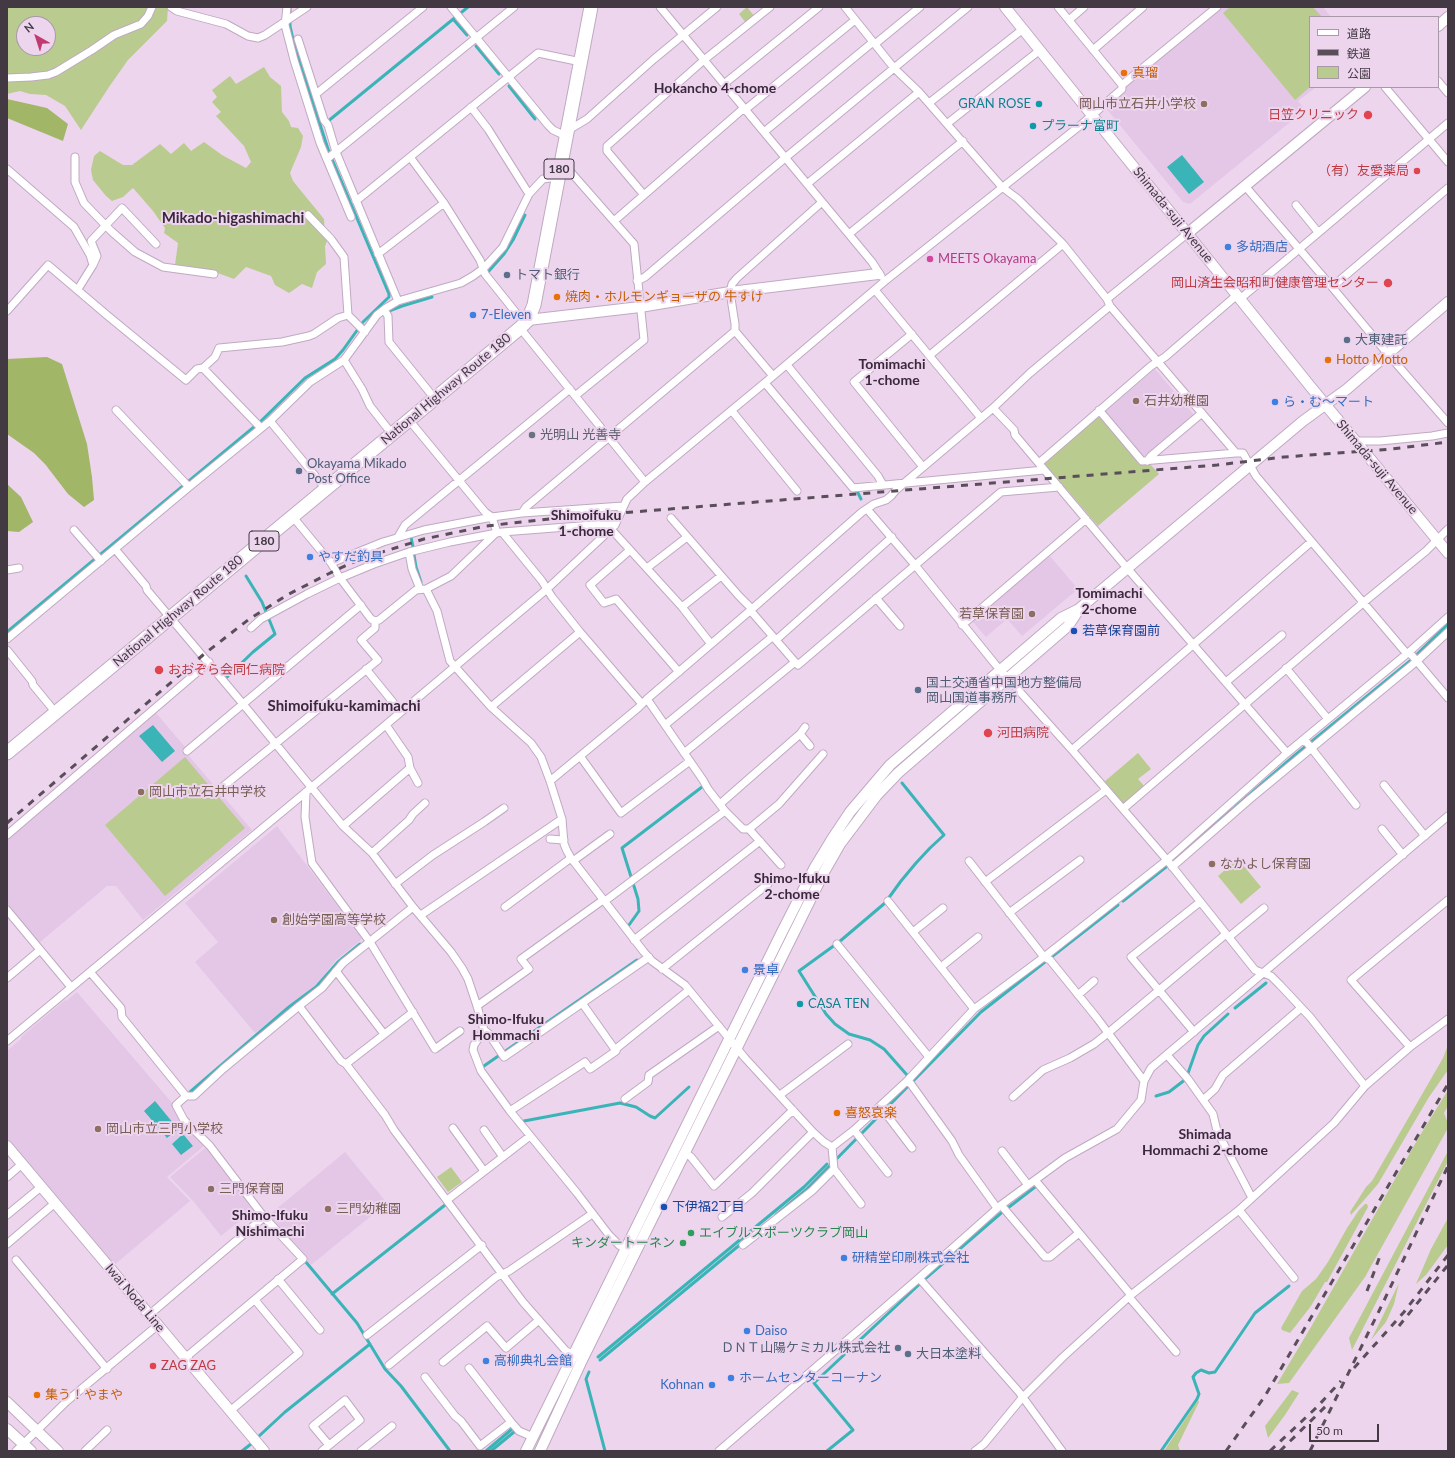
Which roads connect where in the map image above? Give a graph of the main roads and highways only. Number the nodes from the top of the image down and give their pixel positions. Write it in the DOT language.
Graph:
graph roads {
  1 [pos="591,7"];
  2 [pos="7,753"];
  1 -- 2 [label="highway, National Highway Route 180 / 180"];
}
